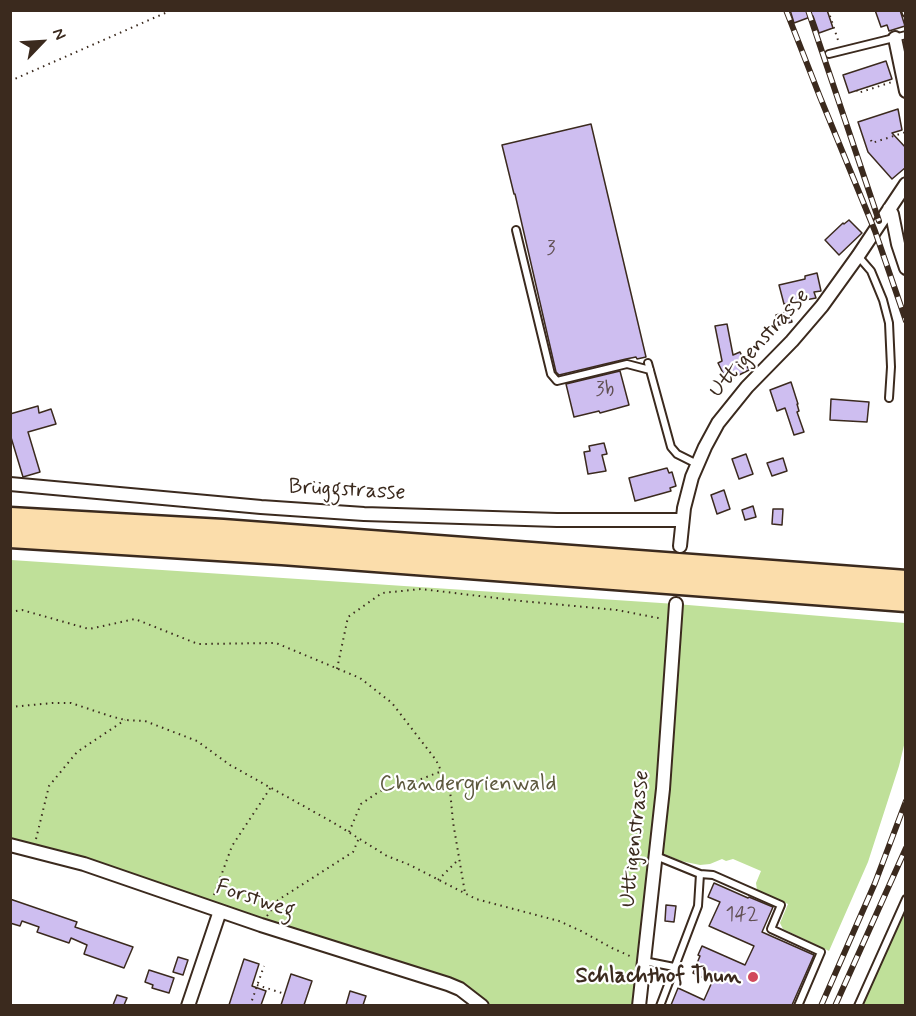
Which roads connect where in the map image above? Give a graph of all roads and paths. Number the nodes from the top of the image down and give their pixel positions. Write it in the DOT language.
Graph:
graph roads {
  1 [pos="172,10"];
  2 [pos="828,10"];
  3 [pos="900,37"];
  4 [pos="842,51"];
  5 [pos="829,54"];
  6 [pos="10,81"];
  7 [pos="904,85"];
  8 [pos="856,90"];
  9 [pos="906,132"];
  10 [pos="871,140"];
  11 [pos="906,184"];
  12 [pos="889,209"];
  13 [pos="516,230"];
  14 [pos="858,256"];
  15 [pos="906,268"];
  16 [pos="889,398"];
  17 [pos="697,464"];
  18 [pos="10,484"];
  19 [pos="10,519"];
  20 [pos="682,520"];
  21 [pos="10,536"];
  22 [pos="680,546"];
  23 [pos="906,582"];
  24 [pos="906,600"];
  25 [pos="676,604"];
  26 [pos="10,612"];
  27 [pos="675,621"];
  28 [pos="337,669"];
  29 [pos="10,707"];
  30 [pos="125,720"];
  31 [pos="441,771"];
  32 [pos="271,787"];
  33 [pos="349,832"];
  34 [pos="359,838"];
  35 [pos="10,844"];
  36 [pos="33,850"];
  37 [pos="656,856"];
  38 [pos="458,860"];
  39 [pos="700,874"];
  40 [pos="438,880"];
  41 [pos="465,894"];
  42 [pos="906,899"];
  43 [pos="215,909"];
  44 [pos="261,925"];
  45 [pos="644,961"];
  46 [pos="264,966"];
  47 [pos="675,967"];
  48 [pos="253,982"];
  49 [pos="258,984"];
  50 [pos="285,994"];
  51 [pos="188,1005"];
  52 [pos="250,1005"];
  53 [pos="482,1005"];
  54 [pos="639,1005"];
  55 [pos="660,1005"];
  56 [pos="798,1005"];
  57 [pos="858,1005"];
  1 -- 6 [label="path"];
  2 -- 4 [label="path"];
  3 -- 4 [label="lane"];
  3 -- 7 [label="street"];
  4 -- 5 [label="lane"];
  7 -- 8 [label="path"];
  9 -- 10 [label="path"];
  11 -- 12 [label="street, Uttigenstrasse"];
  12 -- 14 [label="street, Uttigenstrasse"];
  12 -- 15 [label="street"];
  13 -- 17 [label="lane"];
  14 -- 16 [label="lane"];
  14 -- 17 [label="street, Uttigenstrasse"];
  17 -- 20 [label="street, Uttigenstrasse"];
  18 -- 20 [label="street, Brüggstrasse"];
  19 -- 23 [label="highway"];
  20 -- 22 [label="street, Uttigenstrasse"];
  21 -- 24 [label="highway"];
  25 -- 27 [label="street, Uttigenstrasse"];
  26 -- 28 [label="path"];
  27 -- 28 [label="path"];
  27 -- 37 [label="street, Uttigenstrasse"];
  28 -- 31 [label="path"];
  29 -- 30 [label="path"];
  30 -- 32 [label="path"];
  30 -- 36 [label="path"];
  31 -- 33 [label="path"];
  31 -- 38 [label="path"];
  32 -- 33 [label="path"];
  32 -- 43 [label="path"];
  33 -- 34 [label="path"];
  34 -- 40 [label="path"];
  34 -- 44 [label="path"];
  35 -- 36 [label="street, Forstweg"];
  36 -- 43 [label="street, Forstweg"];
  37 -- 39 [label="lane"];
  37 -- 45 [label="street, Uttigenstrasse"];
  38 -- 40 [label="path"];
  38 -- 41 [label="path"];
  39 -- 47 [label="lane"];
  39 -- 56 [label="lane"];
  40 -- 41 [label="path"];
  41 -- 45 [label="path"];
  42 -- 57 [label="lane"];
  43 -- 44 [label="street, Forstweg"];
  43 -- 51 [label="street"];
  44 -- 53 [label="street, Forstweg"];
  45 -- 47 [label="lane"];
  45 -- 54 [label="street, Uttigenstrasse"];
  46 -- 49 [label="path"];
  47 -- 55 [label="lane"];
  48 -- 49 [label="path"];
  49 -- 50 [label="path"];
  49 -- 52 [label="path"];
}
